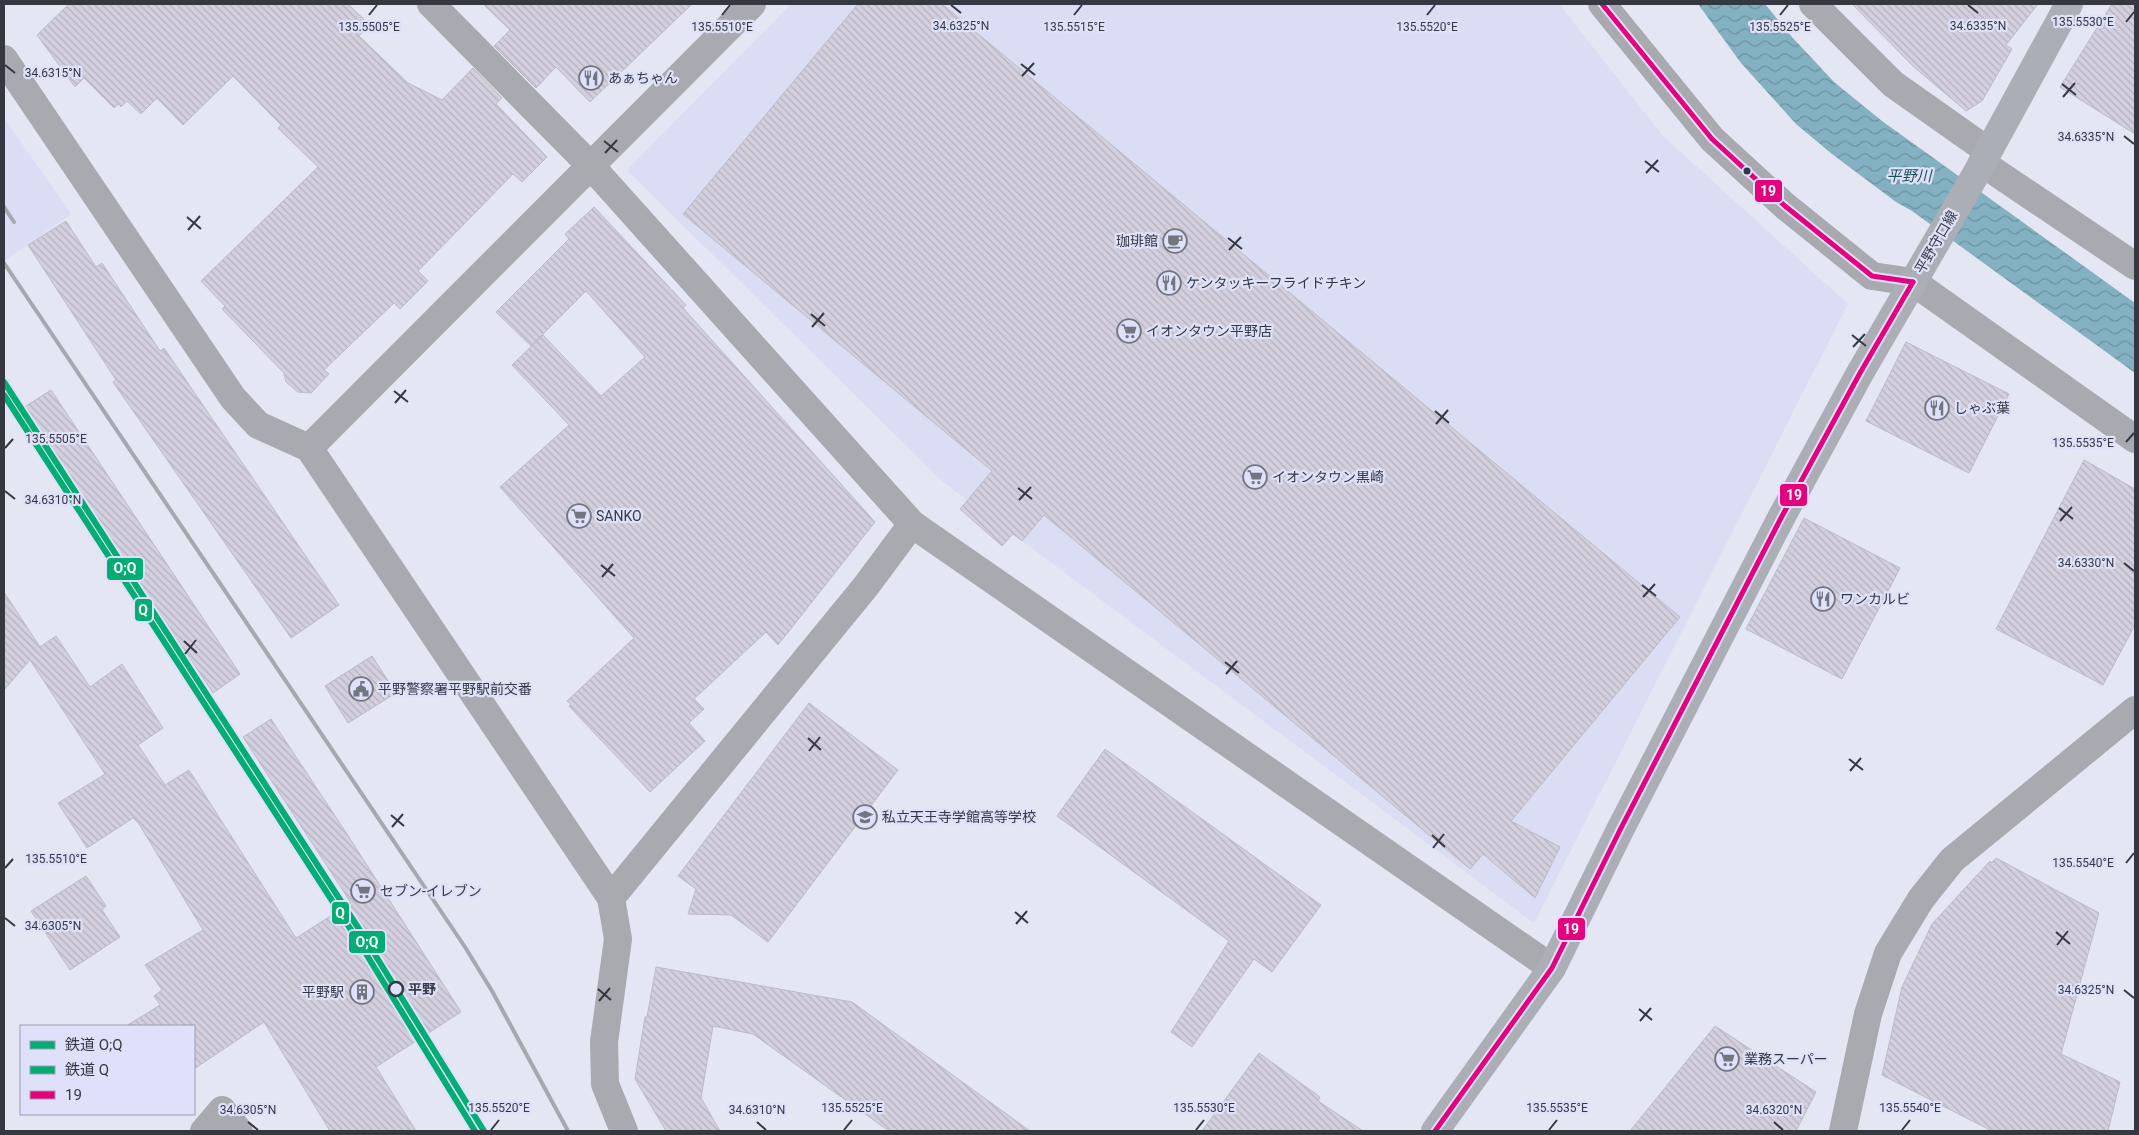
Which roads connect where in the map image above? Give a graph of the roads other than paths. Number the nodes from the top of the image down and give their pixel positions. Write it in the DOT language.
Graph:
graph roads {
  1 [pos="431,4"];
  2 [pos="752,4"];
  3 [pos="1602,4"];
  4 [pos="1813,4"];
  5 [pos="2069,4"];
  6 [pos="4,59"];
  7 [pos="1982,162"];
  8 [pos="590,165"];
  9 [pos="2135,266"];
  10 [pos="1913,282"];
  11 [pos="2135,439"];
  12 [pos="309,448"];
  13 [pos="912,524"];
  14 [pos="2135,710"];
  15 [pos="611,898"];
  16 [pos="1552,968"];
  17 [pos="204,1131"];
  18 [pos="238,1131"];
  19 [pos="624,1131"];
  20 [pos="1435,1131"];
  21 [pos="1844,1131"];
  1 -- 8 [label="street"];
  2 -- 8 [label="street"];
  3 -- 10 [label="street"];
  4 -- 7 [label="street"];
  5 -- 7 [label="main road, 平野守口線"];
  6 -- 12 [label="street"];
  7 -- 9 [label="street"];
  7 -- 10 [label="main road, 平野守口線"];
  8 -- 12 [label="street"];
  8 -- 13 [label="street"];
  10 -- 11 [label="street"];
  10 -- 16 [label="main road, 平野守口線"];
  12 -- 15 [label="street"];
  13 -- 15 [label="street"];
  13 -- 16 [label="street"];
  14 -- 21 [label="street"];
  15 -- 19 [label="street"];
  16 -- 20 [label="main road, 平野守口線"];
  17 -- 18 [label="street"];
}
